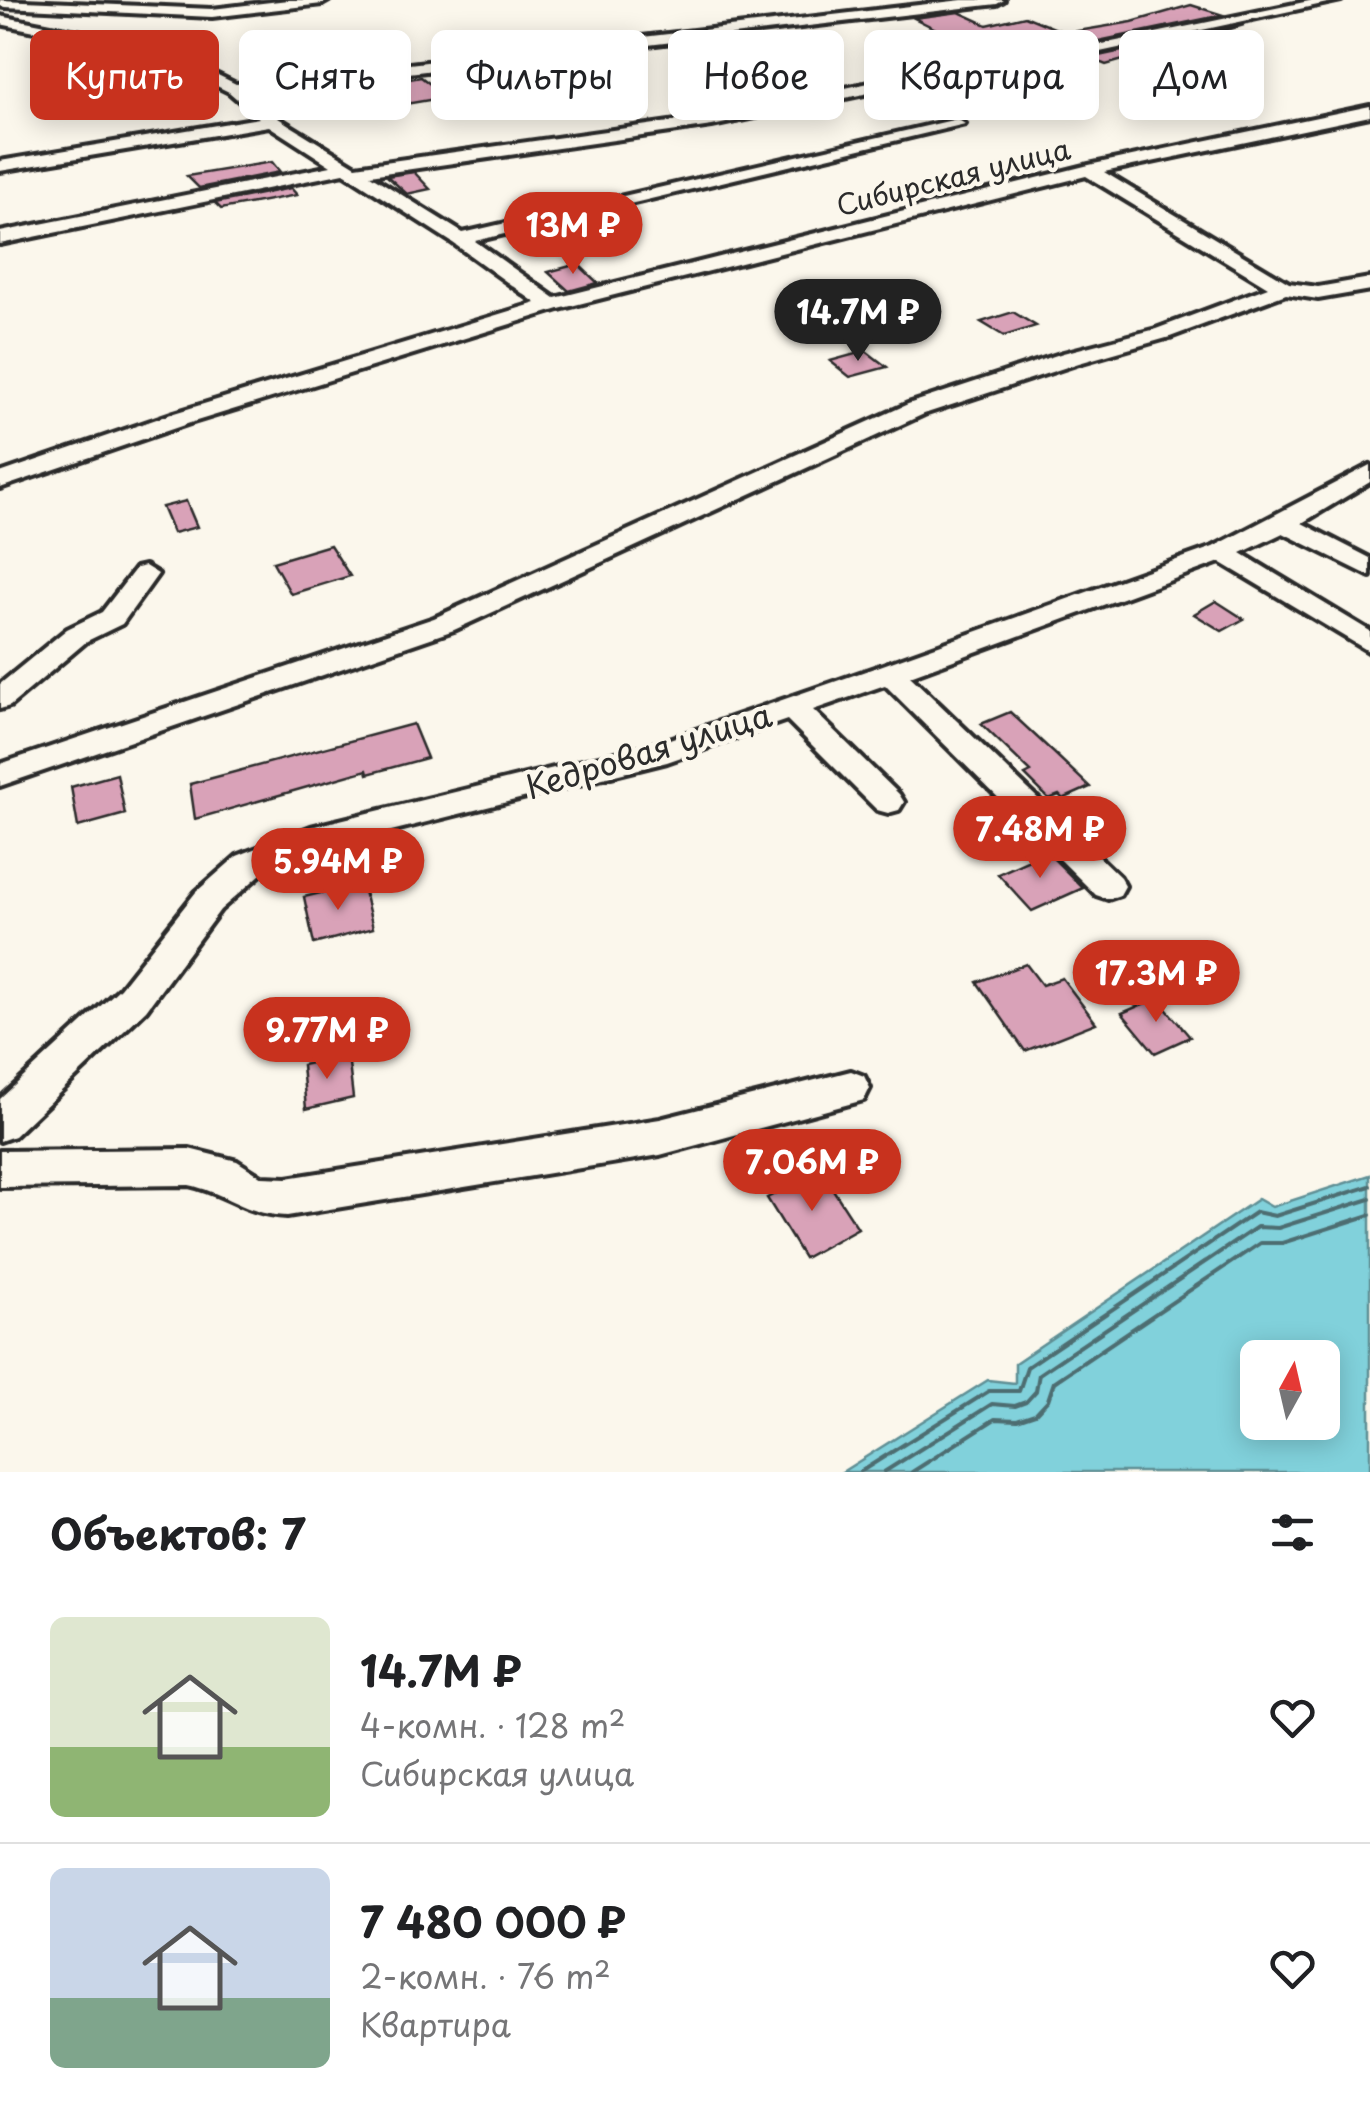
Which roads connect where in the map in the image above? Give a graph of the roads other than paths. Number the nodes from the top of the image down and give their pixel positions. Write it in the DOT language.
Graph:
graph roads {
  1 [pos="322,0"];
  2 [pos="997,0"];
  3 [pos="1334,0"];
  4 [pos="161,4"];
  5 [pos="3,9"];
  6 [pos="234,90"];
  7 [pos="239,94"];
  8 [pos="1370,110"];
  9 [pos="272,120"];
  10 [pos="957,124"];
  11 [pos="0,166"];
  12 [pos="348,170"];
  13 [pos="1088,170"];
  14 [pos="0,238"];
  15 [pos="460,239"];
  16 [pos="1370,284"];
  17 [pos="1284,288"];
  18 [pos="552,305"];
  19 [pos="1370,472"];
  20 [pos="0,481"];
  21 [pos="1283,523"];
  22 [pos="1222,552"];
  23 [pos="1370,568"];
  24 [pos="145,574"];
  25 [pos="1370,643"];
  26 [pos="890,673"];
  27 [pos="0,699"];
  28 [pos="792,707"];
  29 [pos="0,775"];
  30 [pos="888,802"];
  31 [pos="1108,886"];
  32 [pos="851,1088"];
  33 [pos="0,1124"];
  34 [pos="0,1170"];
  1 -- 4 [label="street"];
  2 -- 6 [label="street"];
  3 -- 12 [label="street"];
  4 -- 5 [label="street"];
  5 -- 6 [label="street"];
  6 -- 7 [label="street"];
  8 -- 13 [label="street, Сибирская улица"];
  9 -- 11 [label="street"];
  9 -- 12 [label="street"];
  10 -- 15 [label="street"];
  12 -- 14 [label="street"];
  12 -- 15 [label="street"];
  13 -- 17 [label="street"];
  13 -- 18 [label="street, Сибирская улица"];
  15 -- 18 [label="street"];
  16 -- 17 [label="street"];
  17 -- 29 [label="street"];
  18 -- 20 [label="street, Сибирская улица"];
  19 -- 21 [label="street, Кедровая улица"];
  21 -- 22 [label="street, Кедровая улица"];
  21 -- 23 [label="street"];
  22 -- 25 [label="street"];
  22 -- 26 [label="street, Кедровая улица"];
  24 -- 27 [label="street"];
  26 -- 28 [label="street, Кедровая улица"];
  26 -- 31 [label="street"];
  28 -- 30 [label="street"];
  28 -- 33 [label="street, Кедровая улица"];
  32 -- 34 [label="street"];
}
